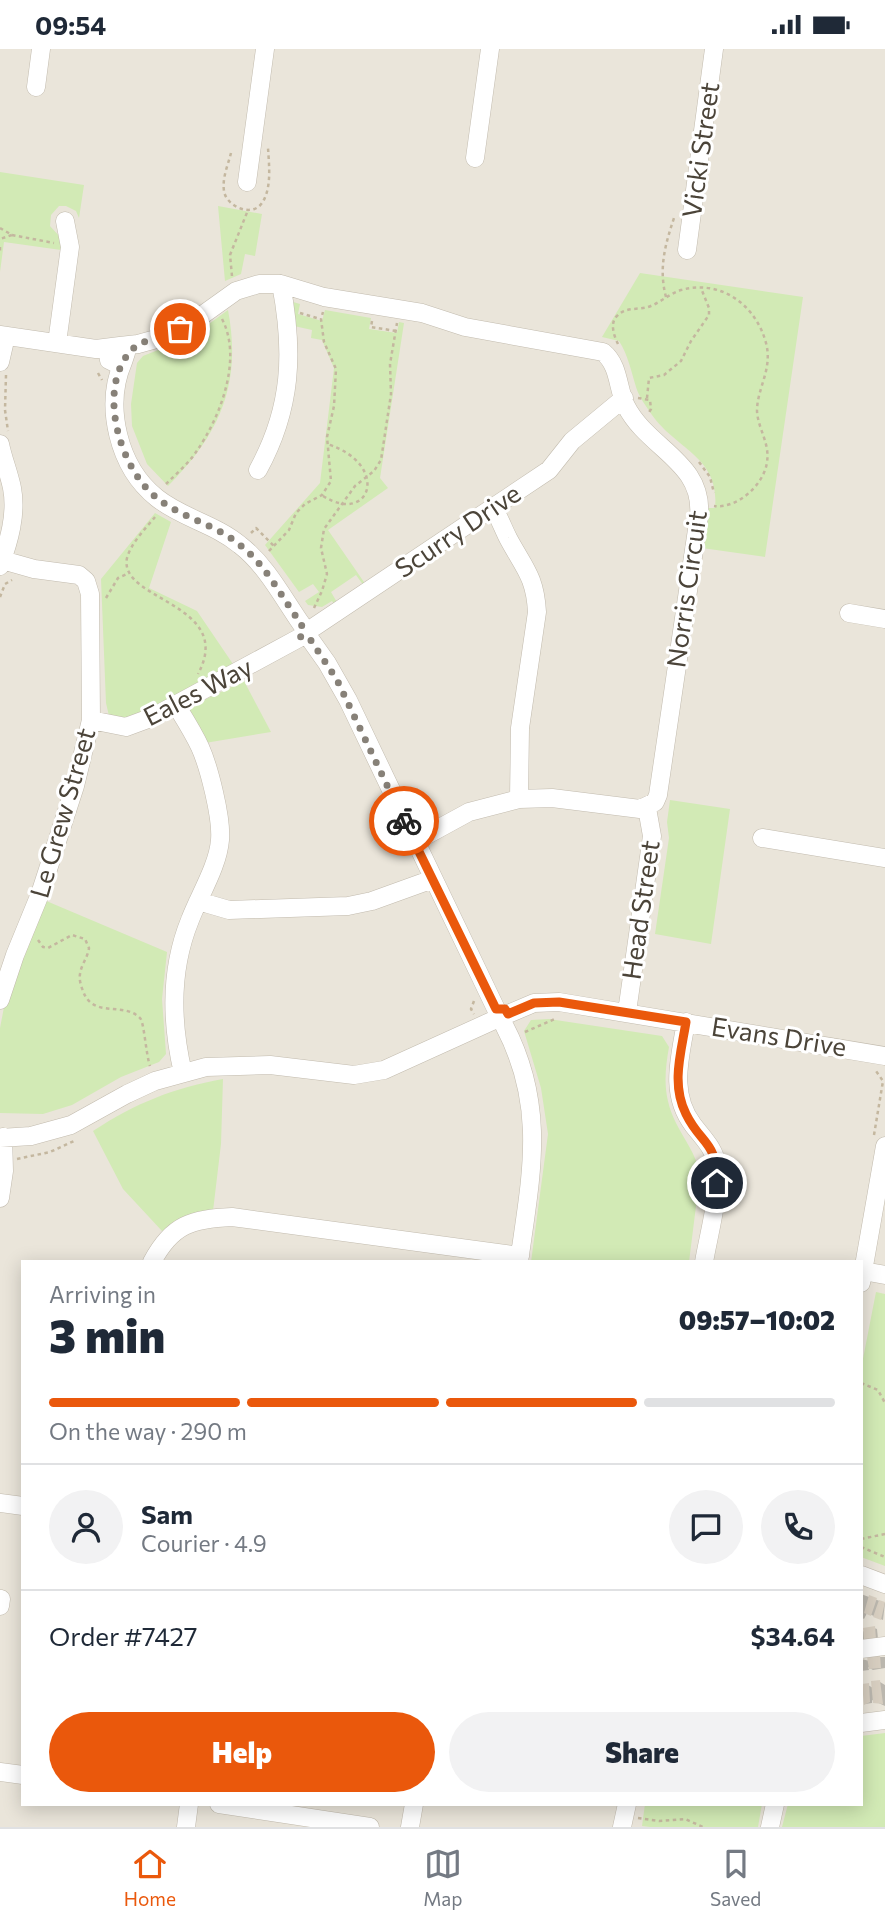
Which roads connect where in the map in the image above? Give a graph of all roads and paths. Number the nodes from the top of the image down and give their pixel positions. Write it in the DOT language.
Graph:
graph roads {
  1 [pos="41,49"];
  2 [pos="265,49"];
  3 [pos="490,49"];
  4 [pos="714,49"];
  5 [pos="36,87"];
  6 [pos="475,157"];
  7 [pos="247,182"];
  8 [pos="248,210"];
  9 [pos="65,221"];
  10 [pos="0,228"];
  11 [pos="12,235"];
  12 [pos="0,239"];
  13 [pos="70,245"];
  14 [pos="0,247"];
  15 [pos="687,250"];
  16 [pos="0,252"];
  17 [pos="663,254"];
  18 [pos="281,284"];
  19 [pos="701,288"];
  20 [pos="236,291"];
  21 [pos="666,297"];
  22 [pos="324,308"];
  23 [pos="219,314"];
  24 [pos="373,316"];
  25 [pos="396,331"];
  26 [pos="3,336"];
  27 [pos="57,343"];
  28 [pos="621,350"];
  29 [pos="117,356"];
  30 [pos="0,362"];
  31 [pos="631,398"];
  32 [pos="647,398"];
  33 [pos="648,414"];
  34 [pos="653,421"];
  35 [pos="0,444"];
  36 [pos="327,444"];
  37 [pos="698,460"];
  38 [pos="258,470"];
  39 [pos="158,479"];
  40 [pos="164,490"];
  41 [pos="322,495"];
  42 [pos="713,506"];
  43 [pos="489,510"];
  44 [pos="713,512"];
  45 [pos="243,529"];
  46 [pos="274,546"];
  47 [pos="268,552"];
  48 [pos="1,563"];
  49 [pos="130,572"];
  50 [pos="90,608"];
  51 [pos="849,613"];
  52 [pos="885,619"];
  53 [pos="307,632"];
  54 [pos="196,677"];
  55 [pos="176,705"];
  56 [pos="91,720"];
  57 [pos="523,799"];
  58 [pos="647,808"];
  59 [pos="413,838"];
  60 [pos="762,838"];
  61 [pos="885,858"];
  62 [pos="430,875"];
  63 [pos="198,901"];
  64 [pos="38,935"];
  65 [pos="469,991"];
  66 [pos="0,1000"];
  67 [pos="627,1012"];
  68 [pos="496,1019"];
  69 [pos="686,1022"];
  70 [pos="885,1056"];
  71 [pos="183,1073"];
  72 [pos="155,1081"];
  73 [pos="1,1137"];
  74 [pos="885,1146"];
  75 [pos="0,1198"];
  76 [pos="520,1259"];
  77 [pos="153,1260"];
  78 [pos="704,1260"];
  79 [pos="863,1271"];
  80 [pos="885,1275"];
  81 [pos="863,1277"];
  82 [pos="863,1384"];
  83 [pos="885,1403"];
  84 [pos="0,1503"];
  85 [pos="21,1506"];
  86 [pos="885,1534"];
  87 [pos="863,1539"];
  88 [pos="863,1549"];
  89 [pos="885,1557"];
  90 [pos="863,1575"];
  91 [pos="885,1584"];
  92 [pos="1,1599"];
  93 [pos="0,1606"];
  94 [pos="885,1646"];
  95 [pos="863,1649"];
  96 [pos="885,1720"];
  97 [pos="863,1723"];
  98 [pos="0,1772"];
  99 [pos="21,1775"];
  100 [pos="189,1806"];
  101 [pos="232,1806"];
  102 [pos="414,1806"];
  103 [pos="775,1806"];
  104 [pos="624,1815"];
  105 [pos="186,1827"];
  106 [pos="370,1827"];
  107 [pos="410,1827"];
  108 [pos="703,1827"];
  109 [pos="770,1827"];
  1 -- 5 [label="street"];
  2 -- 7 [label="street"];
  3 -- 6 [label="street"];
  4 -- 15 [label="street, Vicki Street"];
  8 -- 20 [label="path"];
  9 -- 13 [label="street"];
  10 -- 11 [label="path"];
  11 -- 12 [label="path"];
  11 -- 13 [label="path"];
  13 -- 27 [label="street"];
  14 -- 16 [label="path"];
  17 -- 21 [label="path"];
  18 -- 20 [label="street, Norris Circuit"];
  18 -- 31 [label="street, Norris Circuit"];
  18 -- 38 [label="street"];
  19 -- 21 [label="path"];
  19 -- 32 [label="path"];
  19 -- 42 [label="path"];
  20 -- 29 [label="street, Norris Circuit"];
  21 -- 28 [label="path"];
  22 -- 36 [label="path"];
  23 -- 40 [label="path"];
  24 -- 25 [label="path"];
  26 -- 27 [label="street"];
  26 -- 30 [label="street"];
  27 -- 29 [label="street"];
  29 -- 40 [label="street"];
  31 -- 32 [label="path"];
  31 -- 33 [label="path"];
  31 -- 43 [label="street, Scurry Drive"];
  31 -- 58 [label="street, Norris Circuit"];
  32 -- 33 [label="path"];
  33 -- 34 [label="path"];
  35 -- 48 [label="street"];
  36 -- 41 [label="path"];
  36 -- 41 [label="path"];
  37 -- 42 [label="path"];
  39 -- 40 [label="path"];
  40 -- 49 [label="path"];
  40 -- 53 [label="street"];
  41 -- 46 [label="path"];
  42 -- 44 [label="path"];
  43 -- 53 [label="street, Scurry Drive"];
  43 -- 57 [label="street"];
  45 -- 46 [label="path"];
  46 -- 47 [label="path"];
  48 -- 50 [label="street, Le Grew Street"];
  49 -- 50 [label="path"];
  49 -- 54 [label="path"];
  50 -- 56 [label="street, Le Grew Street"];
  51 -- 52 [label="street"];
  53 -- 55 [label="street, Eales Way"];
  53 -- 59 [label="street"];
  55 -- 56 [label="street, Eales Way"];
  55 -- 63 [label="street"];
  56 -- 66 [label="street, Le Grew Street"];
  57 -- 58 [label="street"];
  57 -- 59 [label="street"];
  58 -- 67 [label="street, Head Street"];
  59 -- 62 [label="street"];
  60 -- 61 [label="street"];
  62 -- 63 [label="street"];
  62 -- 68 [label="street"];
  63 -- 71 [label="street"];
  64 -- 72 [label="path"];
  65 -- 68 [label="path"];
  67 -- 68 [label="street, Evans Drive"];
  67 -- 69 [label="street, Evans Drive"];
  68 -- 71 [label="street, Evans Drive"];
  68 -- 76 [label="street"];
  69 -- 70 [label="street, Evans Drive"];
  69 -- 78 [label="street"];
  71 -- 72 [label="street, Evans Drive"];
  72 -- 73 [label="street, Evans Drive"];
  73 -- 75 [label="street"];
  74 -- 79 [label="street"];
  76 -- 77 [label="street"];
  80 -- 81 [label="street"];
  82 -- 83 [label="path"];
  84 -- 85 [label="street"];
  86 -- 87 [label="path"];
  88 -- 89 [label="path"];
  90 -- 91 [label="street"];
  92 -- 93 [label="street"];
  94 -- 95 [label="street"];
  96 -- 97 [label="street"];
  98 -- 99 [label="street"];
  100 -- 105 [label="street"];
  101 -- 106 [label="street"];
  102 -- 107 [label="street"];
  103 -- 109 [label="street"];
  104 -- 108 [label="path"];
}
